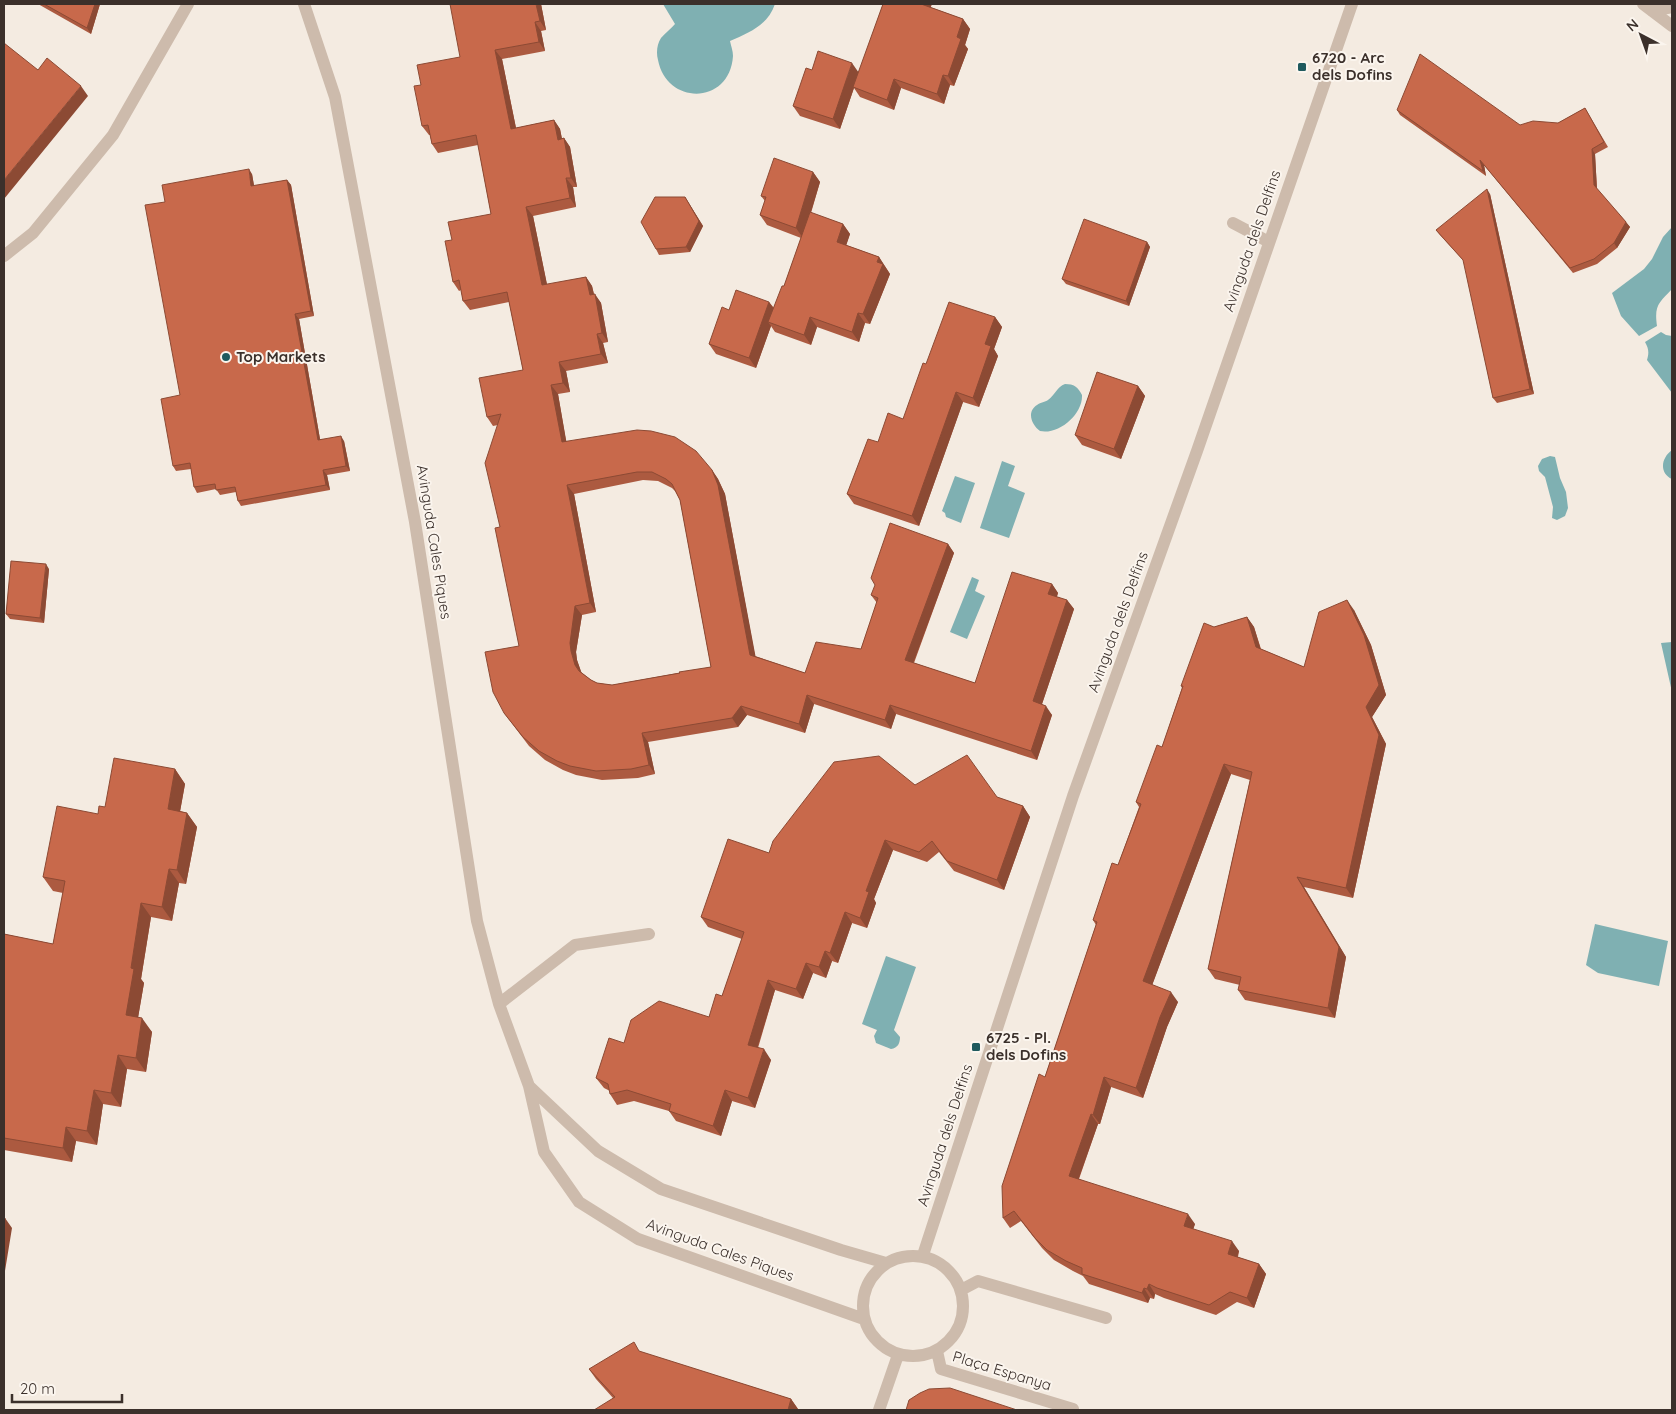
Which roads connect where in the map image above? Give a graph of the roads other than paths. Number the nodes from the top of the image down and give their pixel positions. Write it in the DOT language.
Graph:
graph roads {
  1 [pos="188,4"];
  2 [pos="304,4"];
  3 [pos="1352,4"];
  4 [pos="1647,7"];
  5 [pos="1672,7"];
  6 [pos="1672,26"];
  7 [pos="1233,223"];
  8 [pos="1269,242"];
  9 [pos="4,256"];
  10 [pos="649,934"];
  11 [pos="499,1004"];
  12 [pos="529,1086"];
  13 [pos="923,1255"];
  14 [pos="886,1263"];
  15 [pos="961,1290"];
  16 [pos="1106,1318"];
  17 [pos="864,1319"];
  18 [pos="937,1351"];
  19 [pos="898,1355"];
  20 [pos="1072,1409"];
  21 [pos="879,1410"];
  1 -- 9 [label="street"];
  2 -- 11 [label="street, Avinguda Cales Piques"];
  3 -- 8 [label="street, Avinguda dels Delfins"];
  4 -- 5 [label="street"];
  4 -- 6 [label="street"];
  7 -- 8 [label="street"];
  8 -- 13 [label="street, Avinguda dels Delfins"];
  10 -- 11 [label="street"];
  11 -- 12 [label="street, Avinguda Cales Piques"];
  12 -- 14 [label="street, Avinguda Cales Piques"];
  12 -- 17 [label="street, Avinguda Cales Piques"];
  13 -- 14 [label="street"];
  13 -- 15 [label="street"];
  14 -- 17 [label="street"];
  15 -- 16 [label="street"];
  15 -- 18 [label="street"];
  17 -- 19 [label="street"];
  18 -- 19 [label="street"];
  18 -- 20 [label="street, Plaça Espanya"];
  19 -- 21 [label="street"];
}
